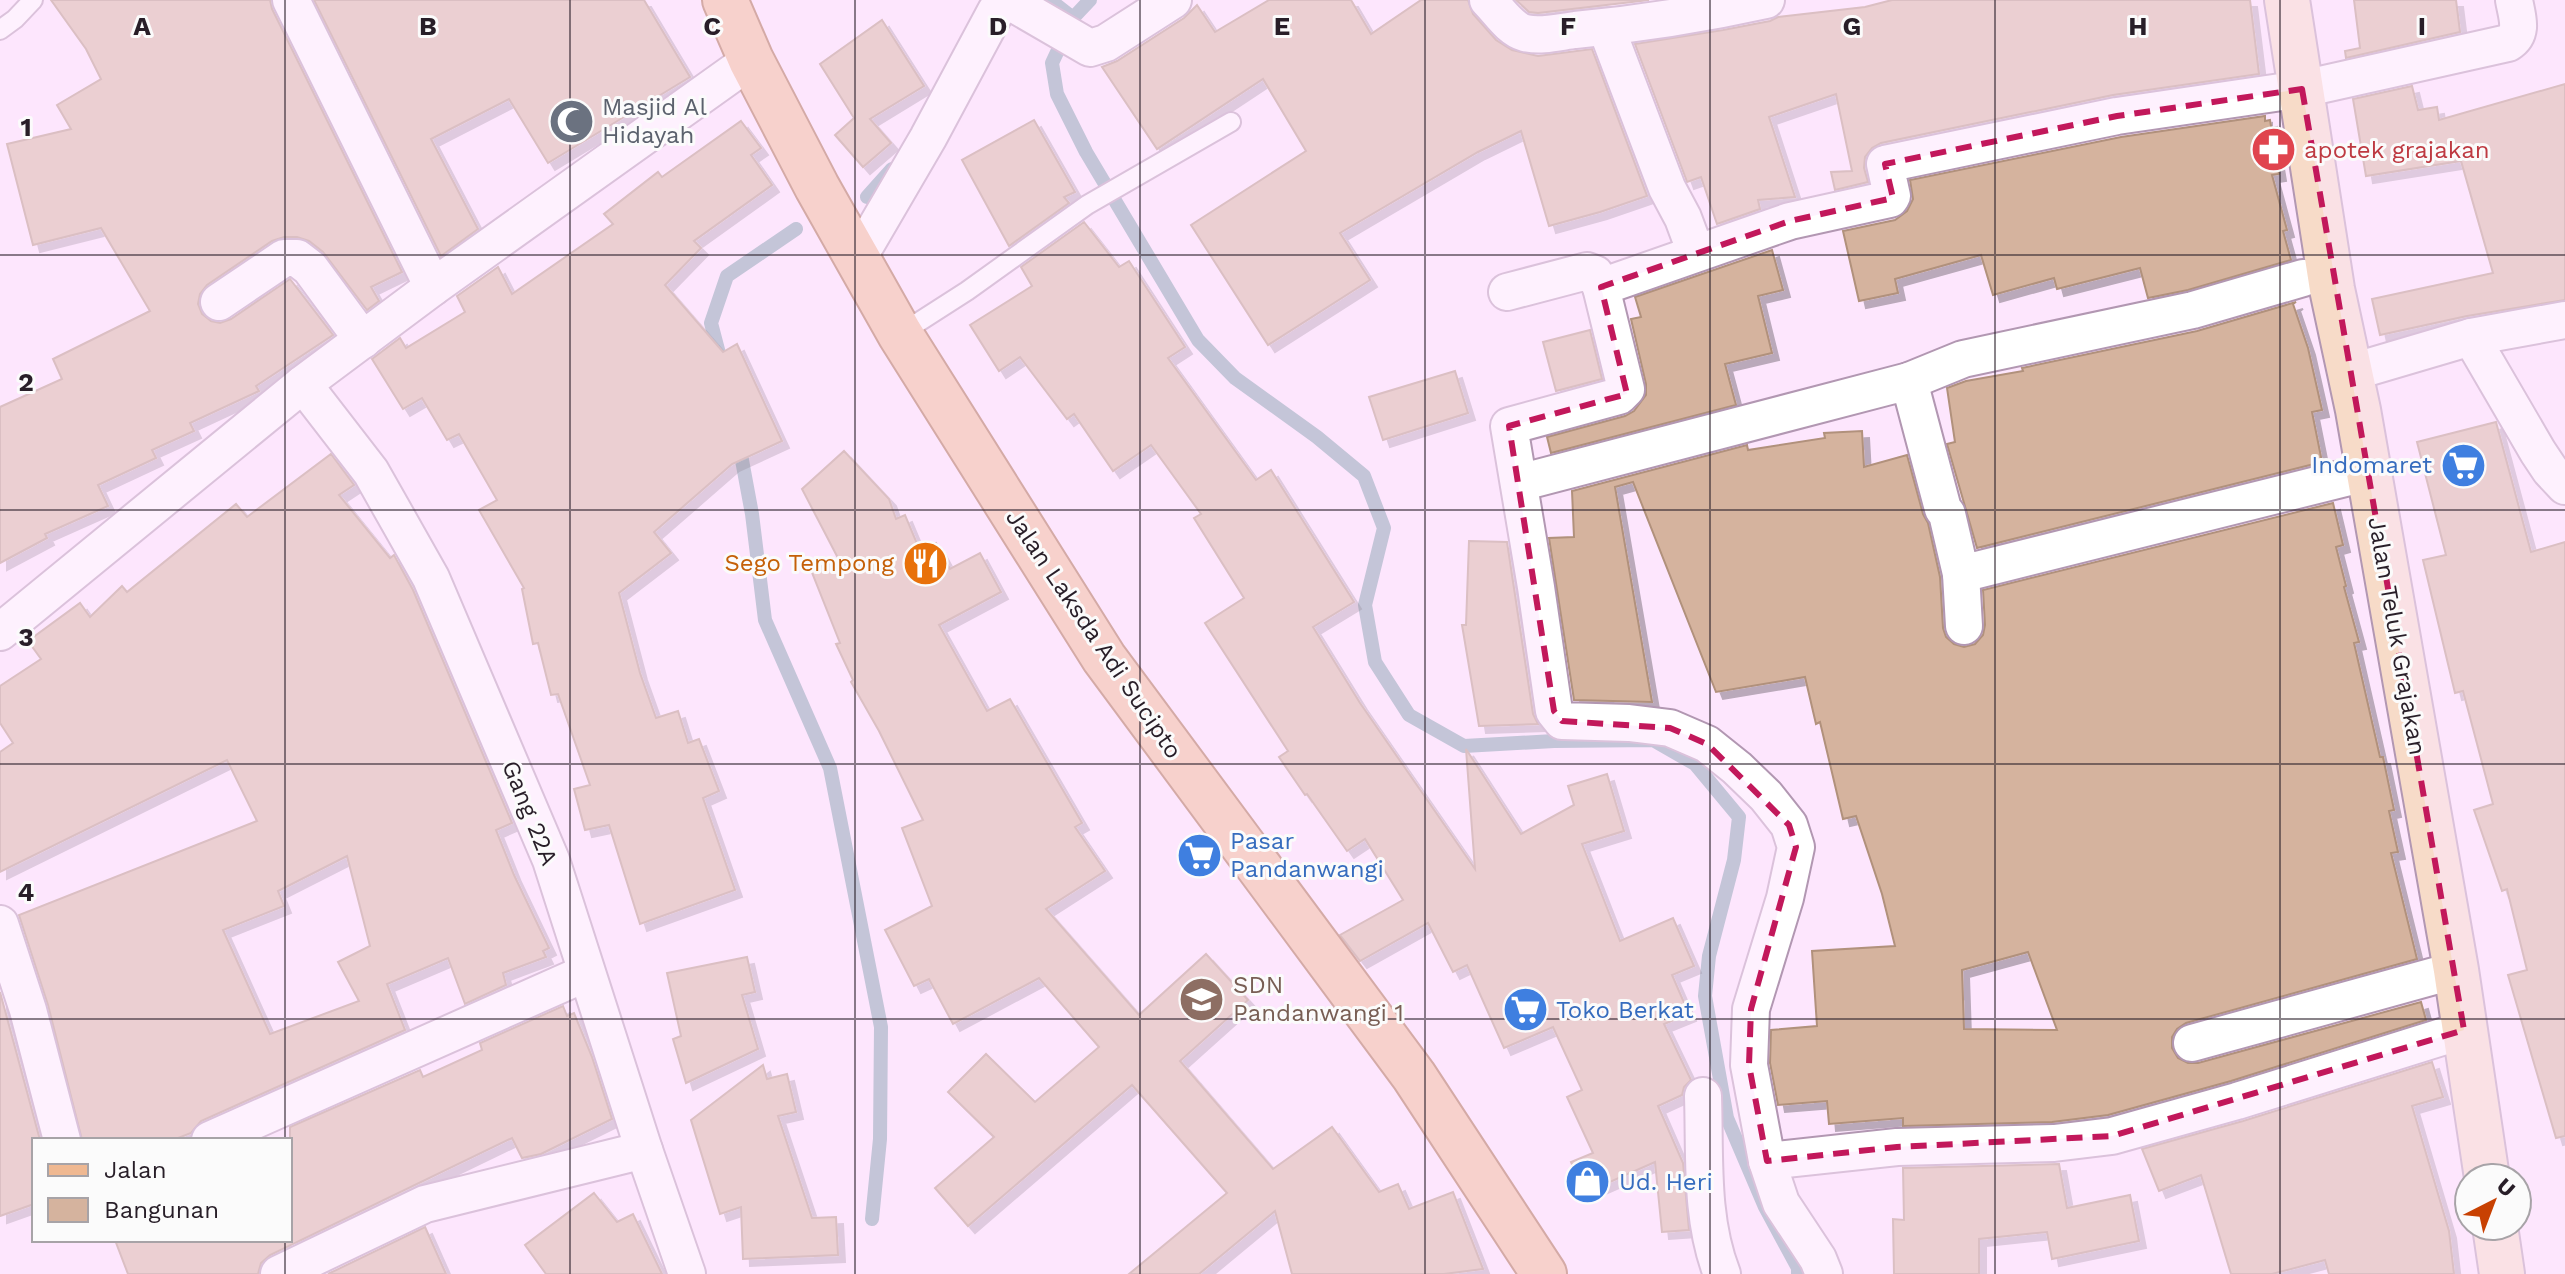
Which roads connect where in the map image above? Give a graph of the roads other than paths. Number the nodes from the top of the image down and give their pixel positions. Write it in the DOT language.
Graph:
graph roads {
  1 [pos="33,0"];
  2 [pos="291,0"];
  3 [pos="725,0"];
  4 [pos="1173,0"];
  5 [pos="1488,0"];
  6 [pos="1766,0"];
  7 [pos="2287,0"];
  8 [pos="2514,0"];
  9 [pos="1606,27"];
  10 [pos="0,30"];
  11 [pos="751,60"];
  12 [pos="2302,89"];
  13 [pos="1231,122"];
  14 [pos="1696,253"];
  15 [pos="858,258"];
  16 [pos="2303,278"];
  17 [pos="433,287"];
  18 [pos="1601,287"];
  19 [pos="1507,292"];
  20 [pos="219,302"];
  21 [pos="2565,320"];
  22 [pos="900,334"];
  23 [pos="2471,337"];
  24 [pos="363,340"];
  25 [pos="2349,373"];
  26 [pos="1909,381"];
  27 [pos="303,384"];
  28 [pos="2369,472"];
  29 [pos="1519,483"];
  30 [pos="2565,486"];
  31 [pos="1961,574"];
  32 [pos="1964,626"];
  33 [pos="0,632"];
  34 [pos="0,924"];
  35 [pos="2456,970"];
  36 [pos="586,973"];
  37 [pos="2464,1030"];
  38 [pos="2192,1043"];
  39 [pos="1703,1096"];
  40 [pos="61,1138"];
  41 [pos="215,1138"];
  42 [pos="644,1150"];
  43 [pos="1767,1161"];
  44 [pos="2485,1162"];
  45 [pos="2497,1242"];
  46 [pos="279,1274"];
  47 [pos="687,1274"];
  48 [pos="1544,1274"];
  49 [pos="1722,1274"];
  50 [pos="1824,1274"];
  51 [pos="2502,1274"];
  1 -- 10 [label="lane"];
  2 -- 17 [label="street"];
  3 -- 11 [label="main road, Jalan Laksda Adi Sucipto"];
  4 -- 15 [label="street"];
  5 -- 9 [label="street"];
  6 -- 9 [label="street"];
  7 -- 12 [label="street, Jalan Teluk Grajakan"];
  8 -- 12 [label="street"];
  9 -- 14 [label="street"];
  11 -- 15 [label="main road, Jalan Laksda Adi Sucipto"];
  11 -- 17 [label="street"];
  12 -- 14 [label="street"];
  12 -- 25 [label="street, Jalan Teluk Grajakan"];
  13 -- 22 [label="lane"];
  14 -- 18 [label="street"];
  15 -- 22 [label="main road, Jalan Laksda Adi Sucipto"];
  16 -- 26 [label="street"];
  17 -- 24 [label="street"];
  18 -- 19 [label="street"];
  18 -- 29 [label="street"];
  20 -- 24 [label="street"];
  21 -- 23 [label="street"];
  22 -- 48 [label="main road, Jalan Laksda Adi Sucipto"];
  23 -- 25 [label="street"];
  23 -- 30 [label="street"];
  24 -- 27 [label="street"];
  25 -- 28 [label="street, Jalan Teluk Grajakan"];
  26 -- 29 [label="street"];
  26 -- 31 [label="street"];
  27 -- 33 [label="street"];
  27 -- 36 [label="street, Gang 22A"];
  28 -- 31 [label="street"];
  28 -- 35 [label="street, Jalan Teluk Grajakan"];
  29 -- 43 [label="street"];
  31 -- 32 [label="street"];
  34 -- 40 [label="street"];
  35 -- 37 [label="street, Jalan Teluk Grajakan"];
  35 -- 38 [label="street"];
  36 -- 41 [label="street"];
  36 -- 42 [label="street, Gang 22A"];
  37 -- 43 [label="street"];
  37 -- 44 [label="street, Jalan Teluk Grajakan"];
  39 -- 49 [label="street"];
  42 -- 46 [label="street"];
  42 -- 47 [label="street, Gang 22A"];
  43 -- 50 [label="street"];
  45 -- 51 [label="street"];
}
